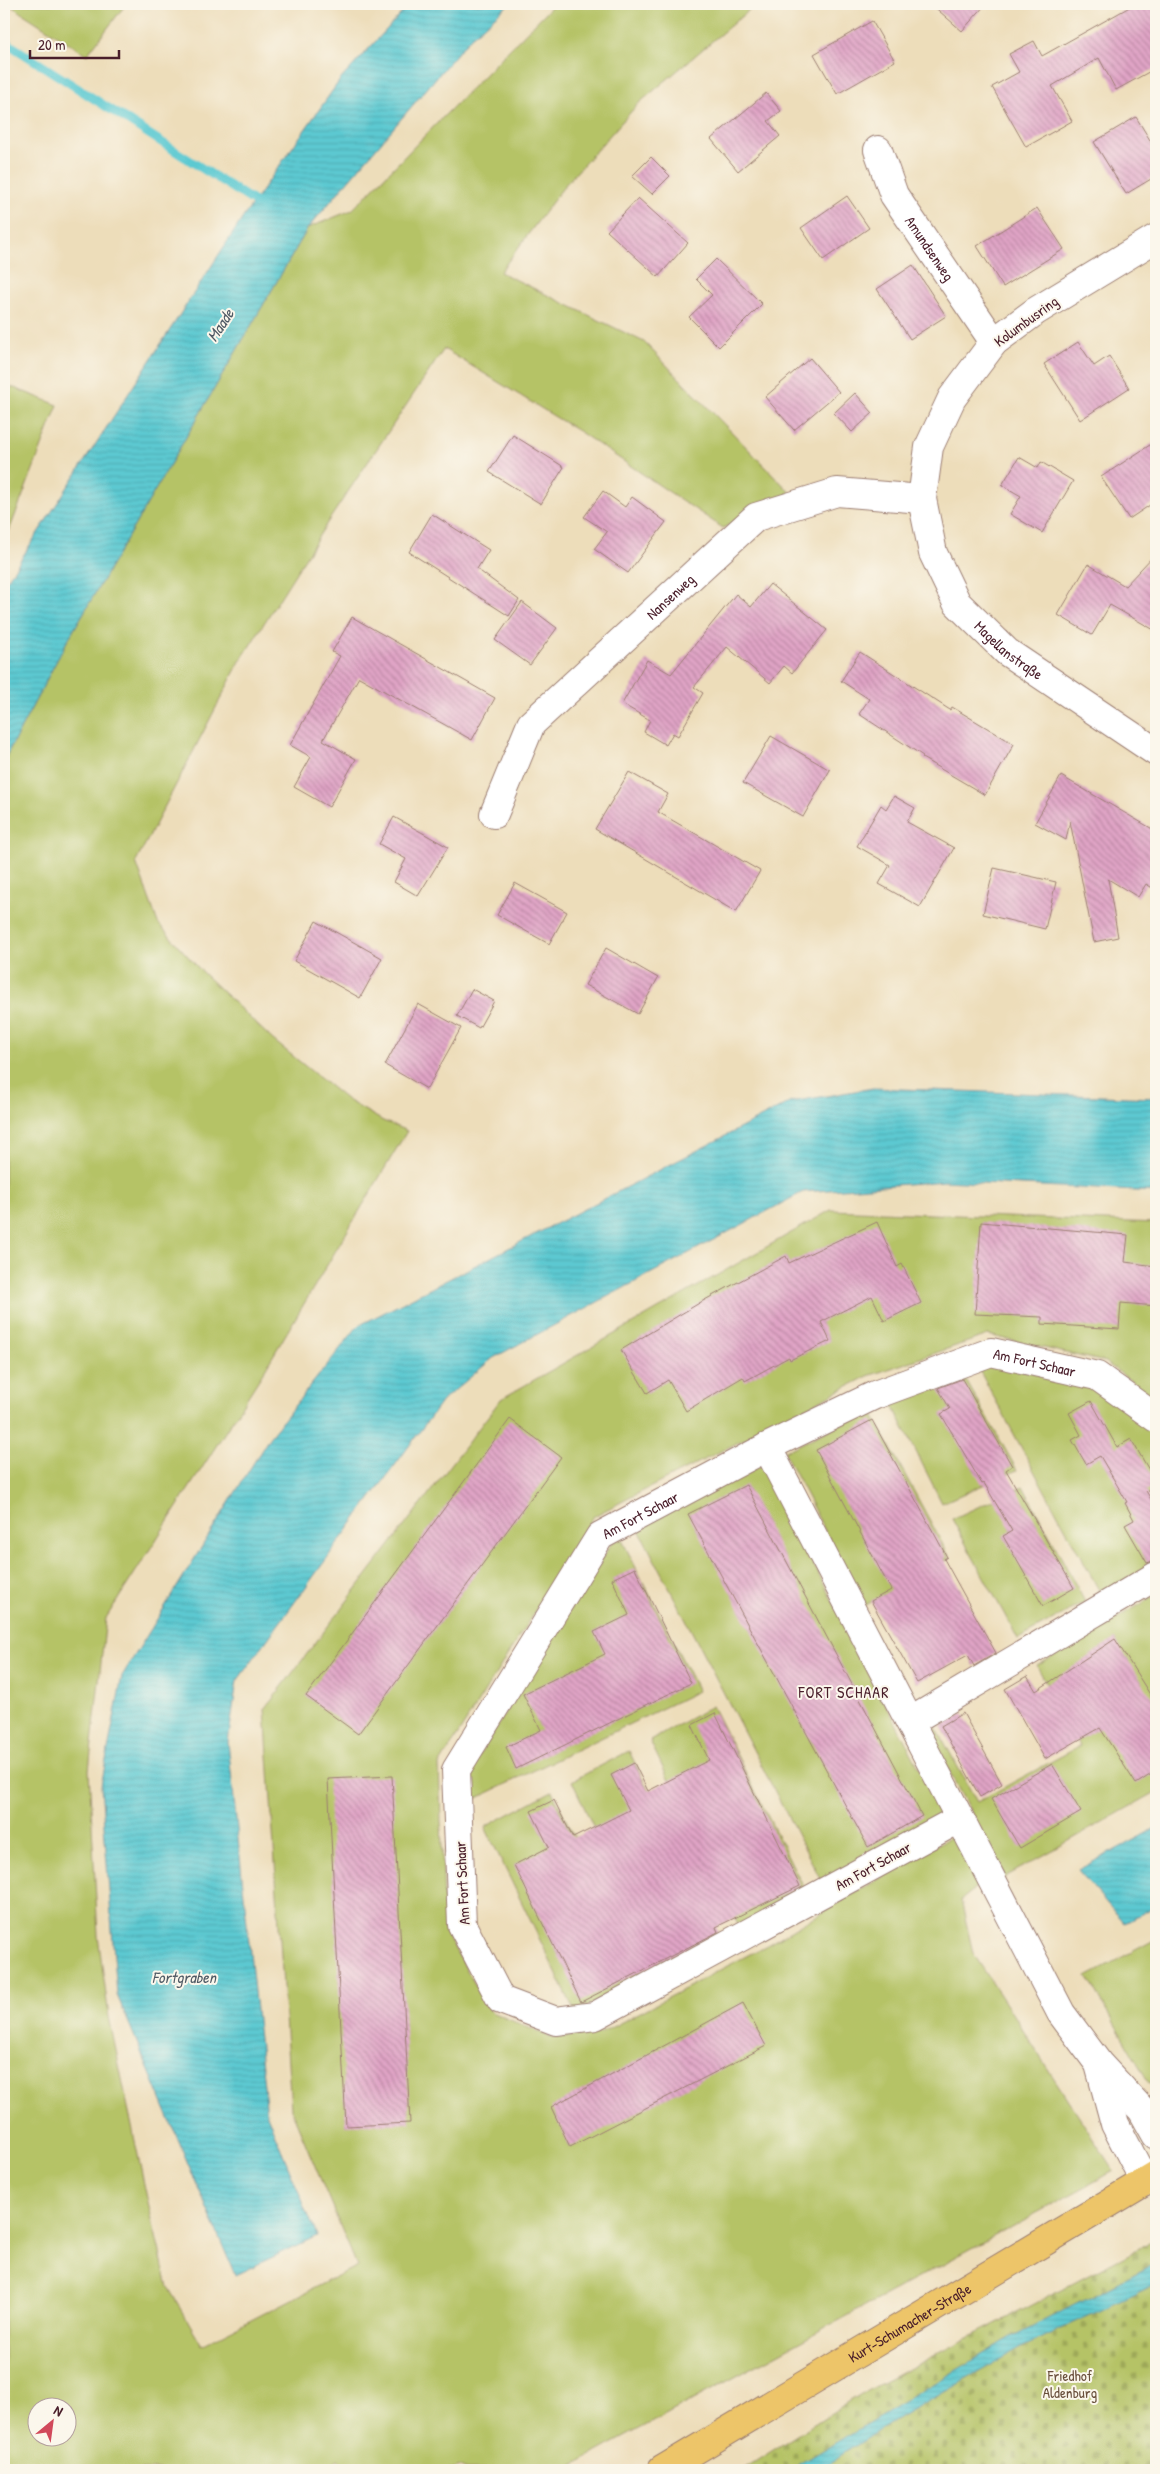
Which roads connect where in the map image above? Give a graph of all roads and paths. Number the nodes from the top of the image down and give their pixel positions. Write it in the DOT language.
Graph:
graph roads {
  1 [pos="878,150"];
  2 [pos="1156,238"];
  3 [pos="994,342"];
  4 [pos="922,499"];
  5 [pos="1156,752"];
  6 [pos="494,814"];
  7 [pos="1156,1418"];
  8 [pos="767,1447"];
  9 [pos="1156,1576"];
  10 [pos="911,1721"];
  11 [pos="959,1819"];
  12 [pos="1099,2064"];
  13 [pos="1156,2134"];
  14 [pos="1151,2178"];
  15 [pos="662,2470"];
  1 -- 3 [label="street, Amundsenweg"];
  2 -- 3 [label="street, Kolumbusring"];
  3 -- 4 [label="street, Kolumbusring"];
  4 -- 5 [label="street, Magellanstraße"];
  4 -- 6 [label="street, Nansenweg"];
  7 -- 8 [label="street, Am Fort Schaar"];
  8 -- 10 [label="street"];
  8 -- 11 [label="street, Am Fort Schaar"];
  9 -- 10 [label="street"];
  10 -- 11 [label="street"];
  11 -- 12 [label="street"];
  12 -- 13 [label="street"];
  12 -- 14 [label="street"];
  14 -- 15 [label="main road, Kurt-Schumacher-Straße"];
}
